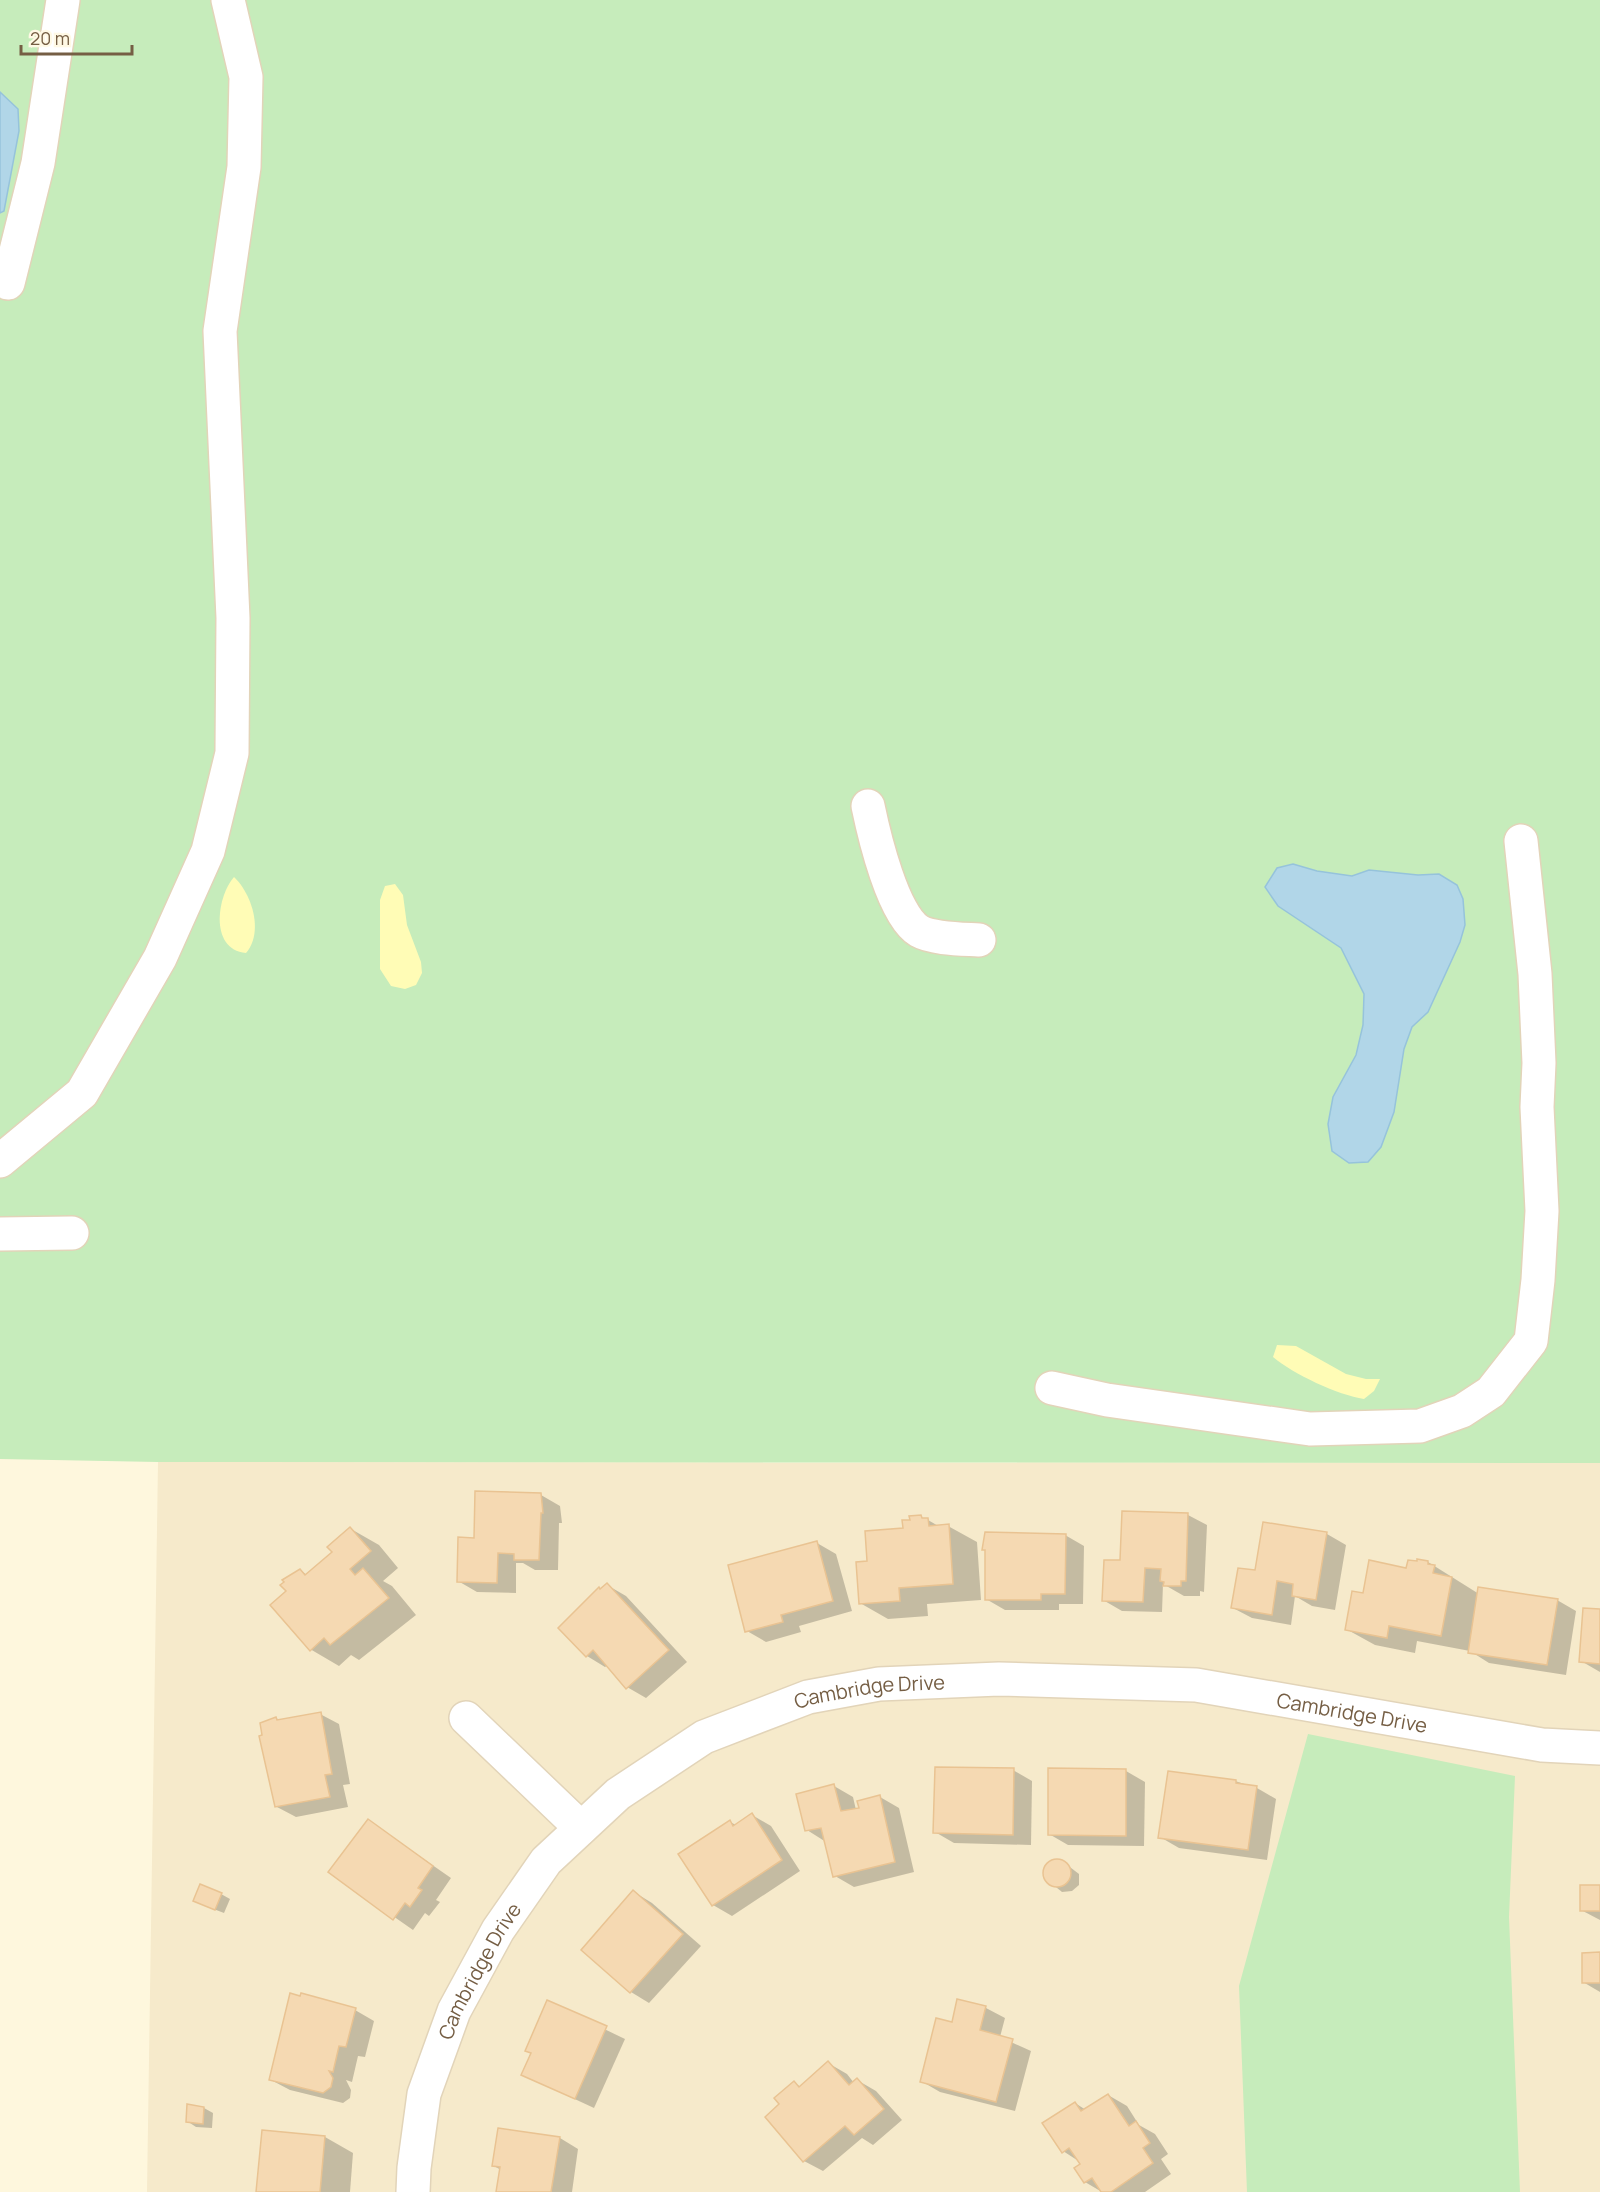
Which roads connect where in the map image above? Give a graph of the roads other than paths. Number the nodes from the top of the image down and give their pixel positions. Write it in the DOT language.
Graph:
graph roads {
  1 [pos="63,0"];
  2 [pos="228,0"];
  3 [pos="8,283"];
  4 [pos="868,806"];
  5 [pos="1521,841"];
  6 [pos="979,940"];
  7 [pos="0,1161"];
  8 [pos="72,1233"];
  9 [pos="0,1234"];
  10 [pos="1052,1388"];
  11 [pos="466,1718"];
  12 [pos="1600,1748"];
  13 [pos="581,1828"];
  14 [pos="413,2192"];
  1 -- 3 [label="street"];
  2 -- 7 [label="street"];
  4 -- 6 [label="street"];
  5 -- 10 [label="street"];
  8 -- 9 [label="street"];
  11 -- 13 [label="street"];
  12 -- 13 [label="street, Cambridge Drive"];
  13 -- 14 [label="street, Cambridge Drive"];
}
